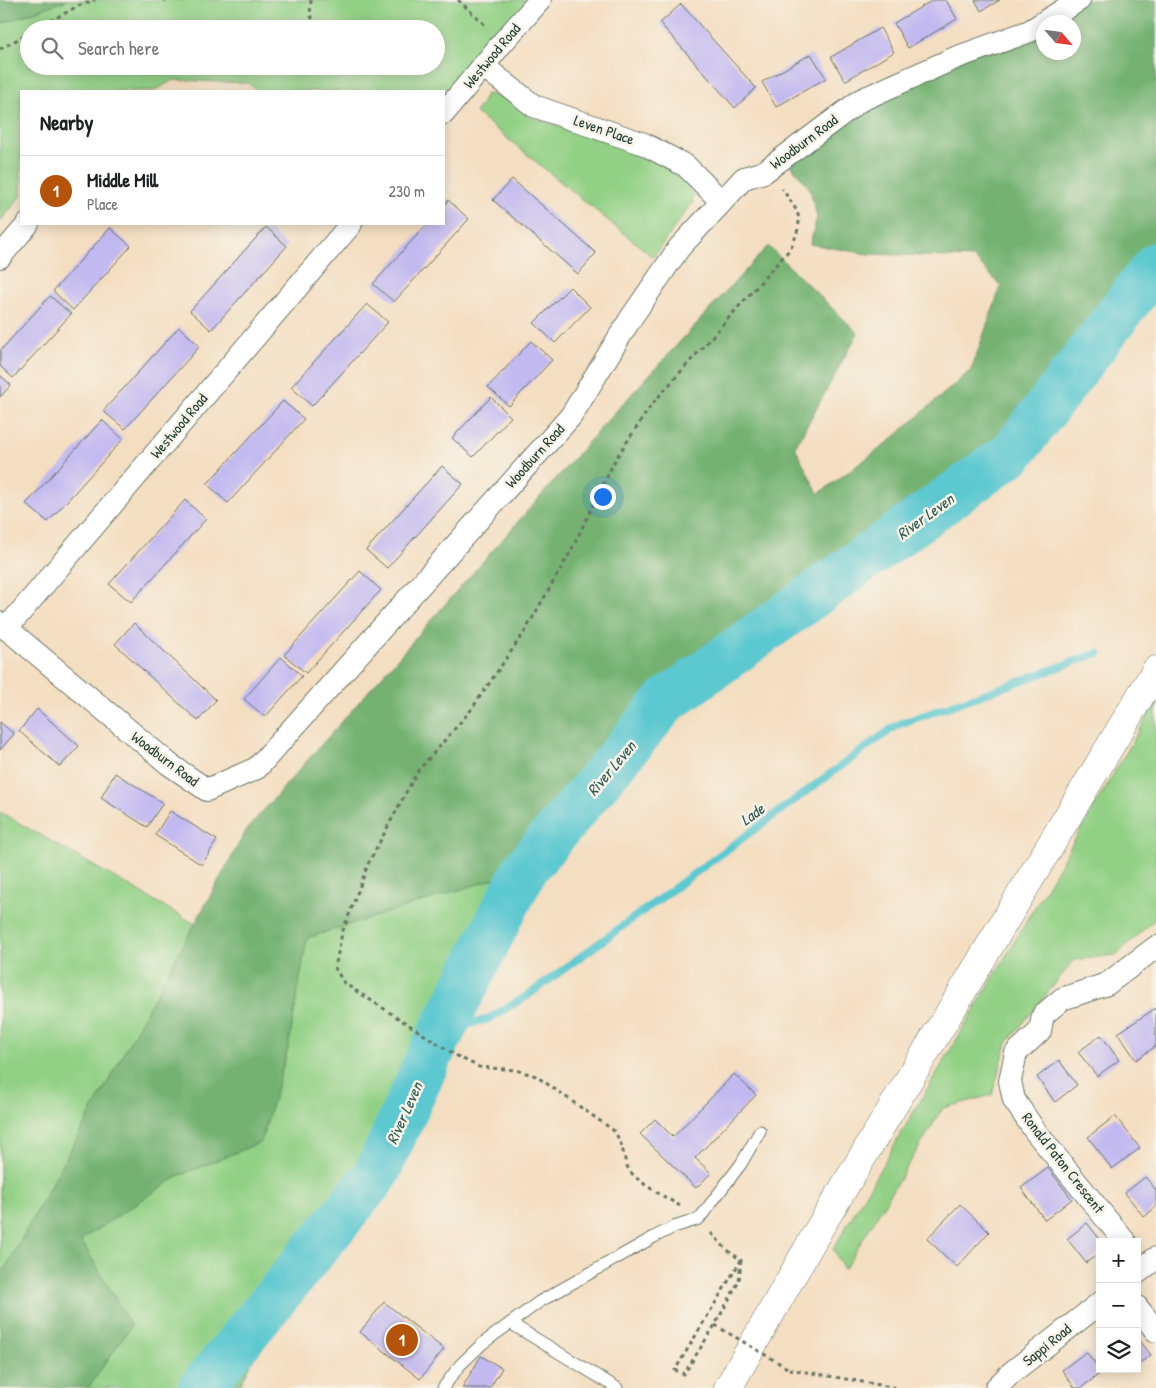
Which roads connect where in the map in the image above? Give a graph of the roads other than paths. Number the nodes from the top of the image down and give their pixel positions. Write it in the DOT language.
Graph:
graph roads {
  1 [pos="540,0"];
  2 [pos="1079,0"];
  3 [pos="483,66"];
  4 [pos="445,112"];
  5 [pos="721,201"];
  6 [pos="27,225"];
  7 [pos="350,225"];
  8 [pos="0,257"];
  9 [pos="3,626"];
  10 [pos="1156,670"];
  11 [pos="1156,947"];
  12 [pos="760,1131"];
  13 [pos="1122,1238"];
  14 [pos="1096,1306"];
  15 [pos="1141,1312"];
  16 [pos="510,1323"];
  17 [pos="1156,1331"];
  18 [pos="443,1388"];
  19 [pos="617,1388"];
  20 [pos="728,1388"];
  21 [pos="996,1388"];
  1 -- 3 [label="street, Westwood Road"];
  2 -- 5 [label="street, Woodburn Road"];
  3 -- 4 [label="street, Westwood Road"];
  3 -- 5 [label="street, Leven Place"];
  5 -- 9 [label="street, Woodburn Road"];
  6 -- 8 [label="street"];
  7 -- 9 [label="street, Westwood Road"];
  10 -- 20 [label="main road"];
  11 -- 13 [label="street, Ronald Paton Crescent"];
  12 -- 16 [label="lane"];
  14 -- 21 [label="street, Sappi Road"];
  15 -- 17 [label="street"];
  16 -- 18 [label="lane"];
  16 -- 19 [label="lane"];
}
